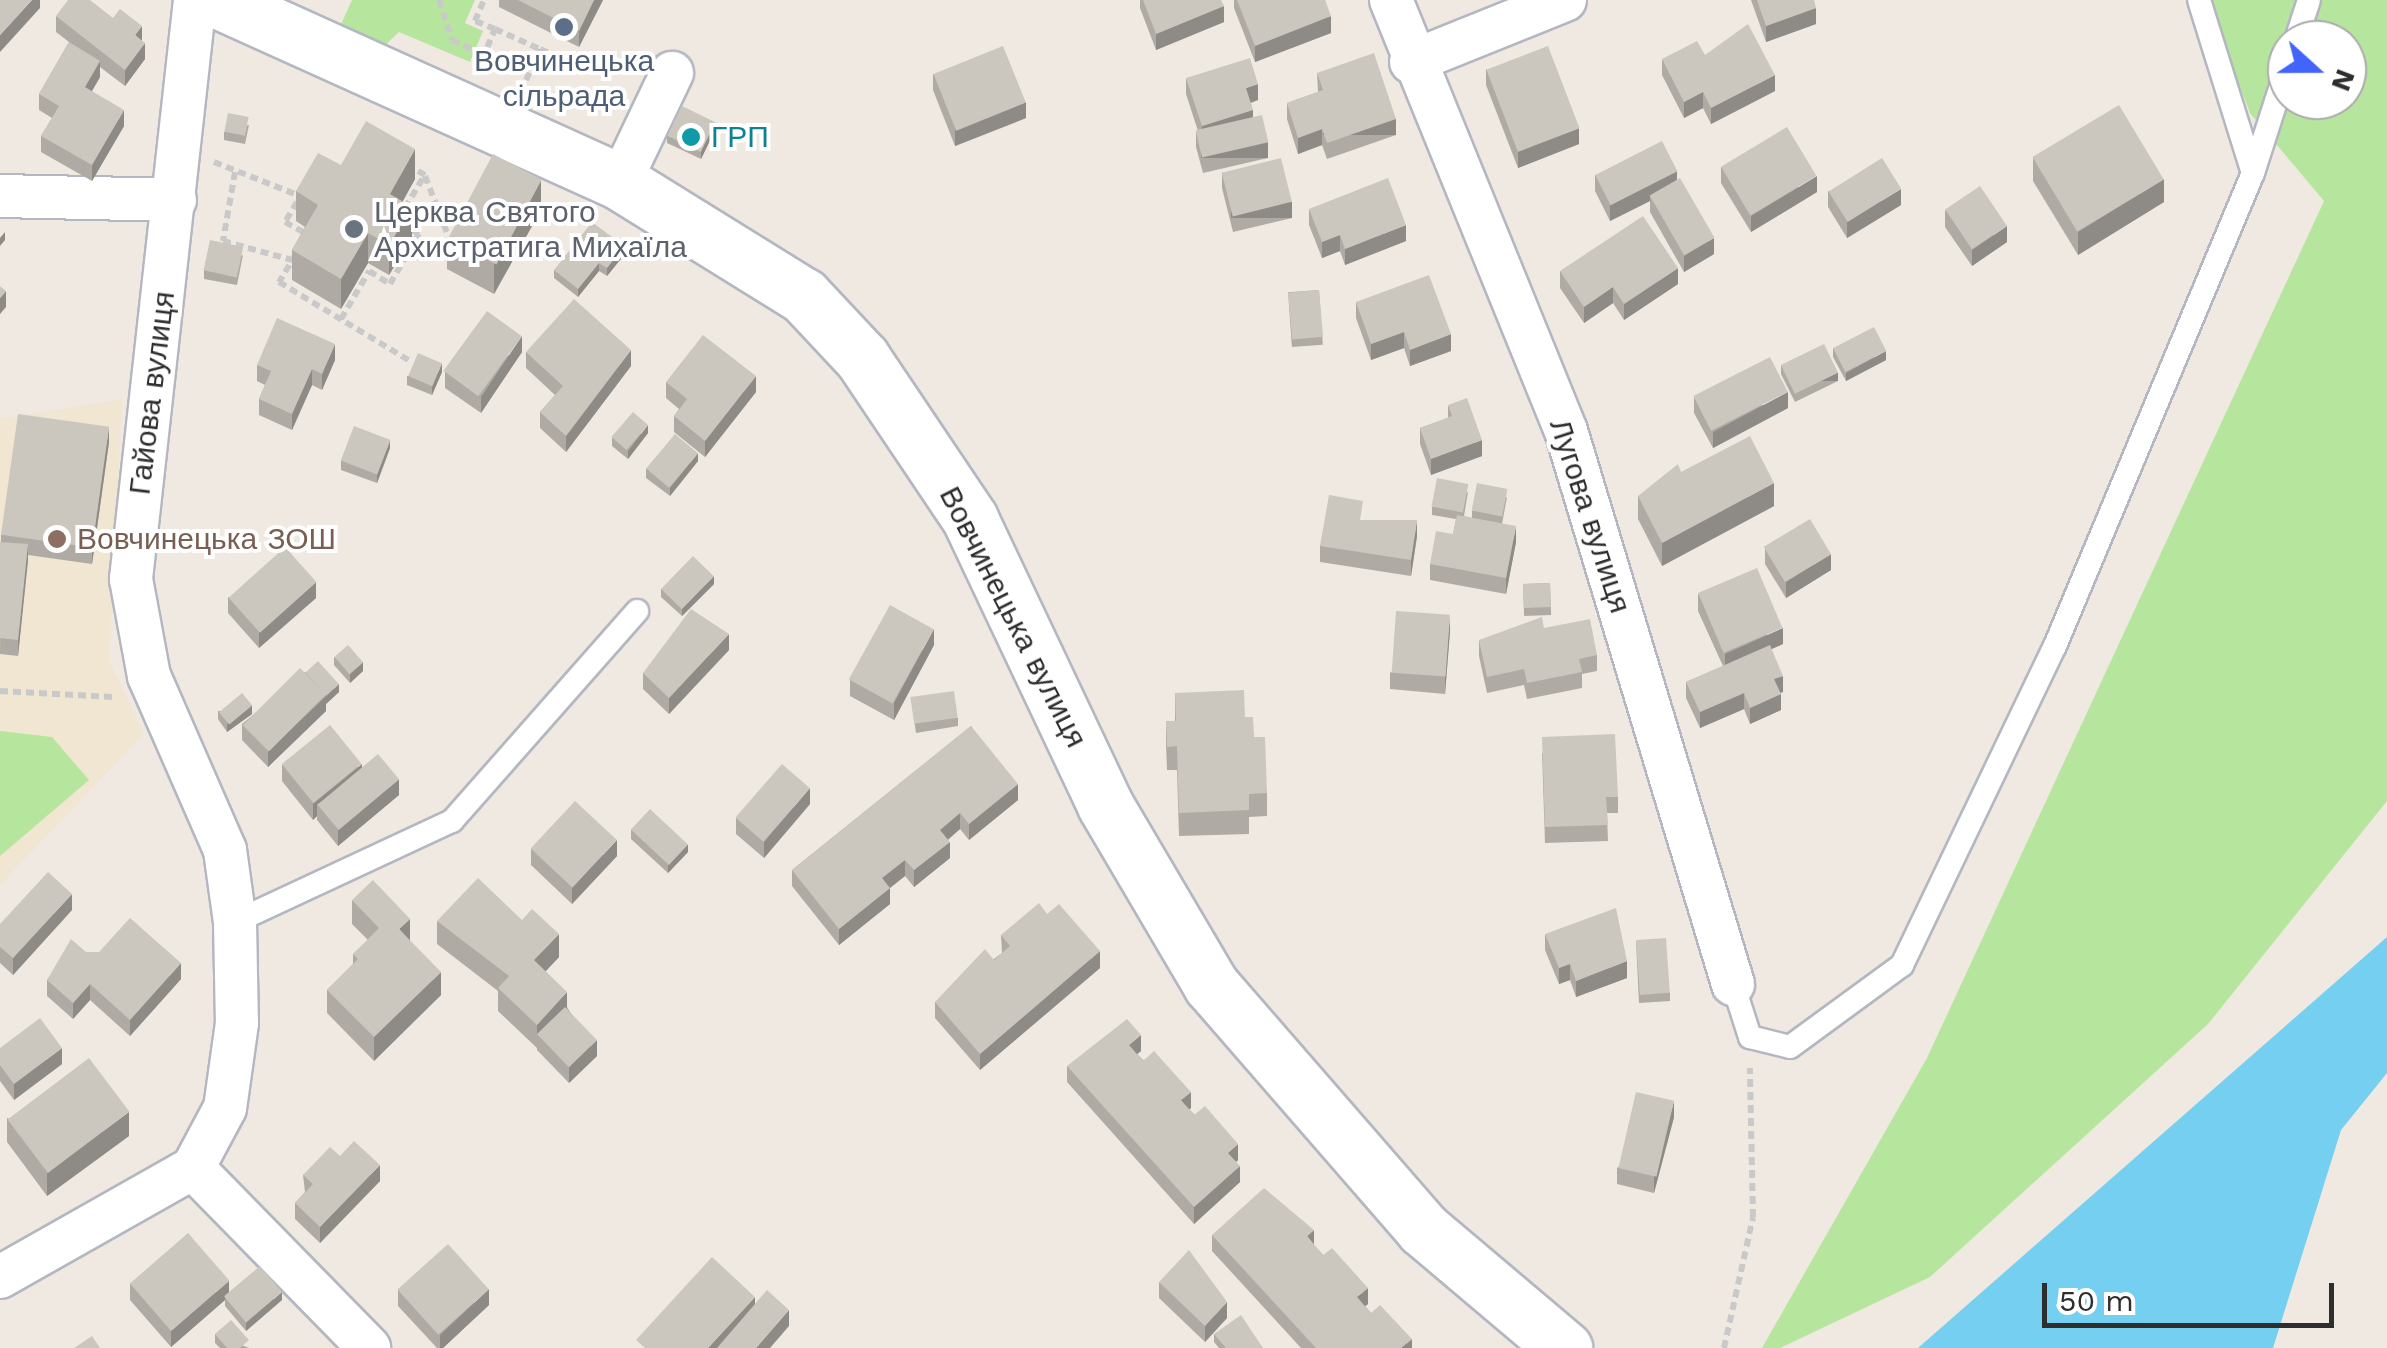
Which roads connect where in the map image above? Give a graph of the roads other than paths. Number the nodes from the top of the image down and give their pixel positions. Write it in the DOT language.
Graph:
graph roads {
  1 [pos="196,0"];
  2 [pos="216,0"];
  3 [pos="1390,0"];
  4 [pos="1565,0"];
  5 [pos="2199,0"];
  6 [pos="1411,62"];
  7 [pos="672,74"];
  8 [pos="2270,120"];
  9 [pos="2253,173"];
  10 [pos="620,182"];
  11 [pos="0,196"];
  12 [pos="174,200"];
  13 [pos="637,611"];
  14 [pos="235,922"];
  15 [pos="1733,984"];
  16 [pos="193,1168"];
  17 [pos="0,1277"];
  18 [pos="369,1348"];
  19 [pos="1564,1348"];
  1 -- 12 [label="street, Гайова вулиця"];
  2 -- 10 [label="street, Вовчинецька вулиця"];
  3 -- 6 [label="street, Лугова вулиця"];
  4 -- 6 [label="street"];
  5 -- 9 [label="lane"];
  6 -- 15 [label="street, Лугова вулиця"];
  7 -- 10 [label="street"];
  8 -- 9 [label="lane"];
  9 -- 15 [label="lane"];
  10 -- 19 [label="street, Вовчинецька вулиця"];
  11 -- 12 [label="street"];
  12 -- 14 [label="street, Гайова вулиця"];
  13 -- 14 [label="lane"];
  14 -- 16 [label="street, Гайова вулиця"];
  16 -- 17 [label="street"];
  16 -- 18 [label="street"];
}
